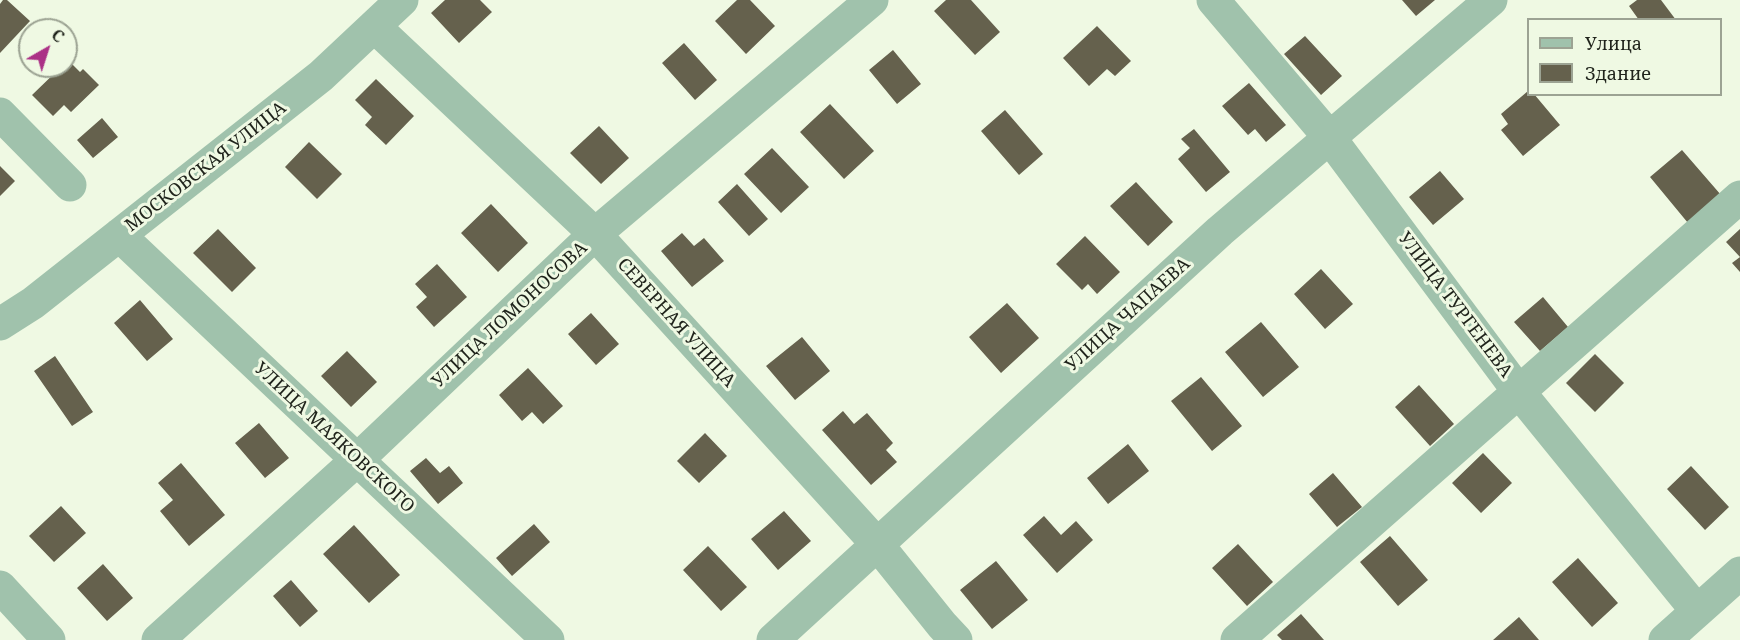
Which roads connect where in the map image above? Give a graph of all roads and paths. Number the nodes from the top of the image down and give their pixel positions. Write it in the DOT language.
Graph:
graph roads {
  1 [pos="402,0"];
  2 [pos="872,0"];
  3 [pos="1213,0"];
  4 [pos="1491,0"];
  5 [pos="375,27"];
  6 [pos="0,114"];
  7 [pos="1330,138"];
  8 [pos="70,184"];
  9 [pos="1740,197"];
  10 [pos="595,234"];
  11 [pos="119,235"];
  12 [pos="0,324"];
  13 [pos="1519,392"];
  14 [pos="357,460"];
  15 [pos="877,544"];
  16 [pos="1740,573"];
  17 [pos="0,587"];
  18 [pos="1697,611"];
  19 [pos="941,635"];
  20 [pos="49,640"];
  21 [pos="158,640"];
  22 [pos="548,640"];
  23 [pos="773,640"];
  24 [pos="1237,640"];
  25 [pos="1665,640"];
  1 -- 5 [label="street, МОСКОВСКАЯ УЛИЦА"];
  2 -- 10 [label="street, УЛИЦА ЛОМОНОСОВА"];
  3 -- 7 [label="street, УЛИЦА ТУРГЕНЕВА"];
  4 -- 7 [label="street, УЛИЦА ЧАПАЕВА"];
  5 -- 10 [label="street, СЕВЕРНАЯ УЛИЦА"];
  5 -- 11 [label="street, МОСКОВСКАЯ УЛИЦА"];
  6 -- 8 [label="street"];
  7 -- 13 [label="street, УЛИЦА ТУРГЕНЕВА"];
  7 -- 15 [label="street, УЛИЦА ЧАПАЕВА"];
  9 -- 13 [label="street"];
  10 -- 14 [label="street, УЛИЦА ЛОМОНОСОВА"];
  10 -- 15 [label="street, СЕВЕРНАЯ УЛИЦА"];
  11 -- 12 [label="street, МОСКОВСКАЯ УЛИЦА"];
  11 -- 14 [label="street, УЛИЦА МАЯКОВСКОГО"];
  13 -- 18 [label="street, УЛИЦА ТУРГЕНЕВА"];
  13 -- 24 [label="street"];
  14 -- 21 [label="street, УЛИЦА ЛОМОНОСОВА"];
  14 -- 22 [label="street, УЛИЦА МАЯКОВСКОГО"];
  15 -- 19 [label="street, СЕВЕРНАЯ УЛИЦА"];
  15 -- 23 [label="street, УЛИЦА ЧАПАЕВА"];
  16 -- 18 [label="street"];
  17 -- 20 [label="street"];
  18 -- 25 [label="street"];
}
